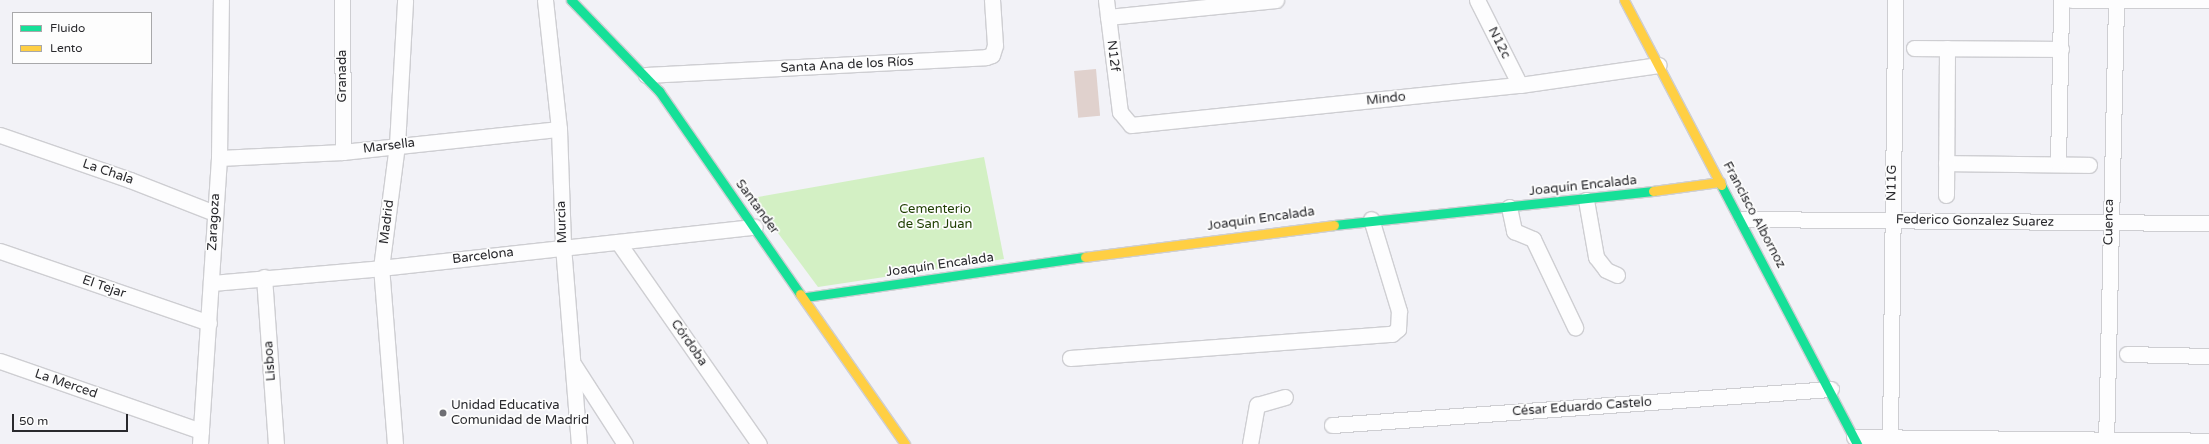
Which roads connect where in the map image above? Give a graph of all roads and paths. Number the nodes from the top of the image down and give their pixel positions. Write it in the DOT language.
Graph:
graph roads {
  1 [pos="221,0"];
  2 [pos="342,0"];
  3 [pos="405,0"];
  4 [pos="545,0"];
  5 [pos="571,0"];
  6 [pos="992,0"];
  7 [pos="1106,0"];
  8 [pos="1276,0"];
  9 [pos="1477,0"];
  10 [pos="1624,0"];
  11 [pos="1894,0"];
  12 [pos="2061,0"];
  13 [pos="2072,0"];
  14 [pos="2116,0"];
  15 [pos="2209,0"];
  16 [pos="1108,18"];
  17 [pos="1914,48"];
  18 [pos="1947,48"];
  19 [pos="2061,49"];
  20 [pos="1659,65"];
  21 [pos="646,75"];
  22 [pos="1520,85"];
  23 [pos="1120,112"];
  24 [pos="559,129"];
  25 [pos="0,135"];
  26 [pos="397,145"];
  27 [pos="343,152"];
  28 [pos="219,158"];
  29 [pos="1946,163"];
  30 [pos="2058,163"];
  31 [pos="2089,165"];
  32 [pos="1720,182"];
  33 [pos="1946,195"];
  34 [pos="1586,200"];
  35 [pos="1509,207"];
  36 [pos="214,213"];
  37 [pos="1371,219"];
  38 [pos="1742,219"];
  39 [pos="1892,219"];
  40 [pos="2108,223"];
  41 [pos="2209,223"];
  42 [pos="755,227"];
  43 [pos="618,242"];
  44 [pos="563,246"];
  45 [pos="0,251"];
  46 [pos="381,268"];
  47 [pos="1617,276"];
  48 [pos="264,278"];
  49 [pos="211,283"];
  50 [pos="806,297"];
  51 [pos="209,323"];
  52 [pos="1575,328"];
  53 [pos="2127,354"];
  54 [pos="2209,356"];
  55 [pos="1070,358"];
  56 [pos="0,361"];
  57 [pos="573,364"];
  58 [pos="1832,389"];
  59 [pos="1285,397"];
  60 [pos="1332,425"];
  61 [pos="201,437"];
  62 [pos="1890,438"];
  63 [pos="1856,441"];
  64 [pos="2209,441"];
  65 [pos="2106,442"];
  66 [pos="276,444"];
  67 [pos="395,444"];
  68 [pos="579,444"];
  69 [pos="625,444"];
  70 [pos="759,444"];
  71 [pos="906,444"];
  72 [pos="1250,444"];
  1 -- 28 [label="street, Zaragoza"];
  2 -- 27 [label="street, Granada"];
  3 -- 26 [label="street, Madrid"];
  4 -- 24 [label="street, Murcia"];
  5 -- 21 [label="street, Santander"];
  6 -- 21 [label="street, Santa Ana de los Ríos"];
  7 -- 16 [label="street, N12f"];
  8 -- 16 [label="street"];
  9 -- 22 [label="street, N12c"];
  10 -- 20 [label="street, Francisco Albornoz"];
  11 -- 39 [label="street, N11G"];
  12 -- 19 [label="street"];
  13 -- 14 [label="street"];
  14 -- 15 [label="street"];
  14 -- 40 [label="street, Cuenca"];
  16 -- 23 [label="street, N12f"];
  17 -- 18 [label="street"];
  18 -- 19 [label="street"];
  18 -- 29 [label="street"];
  19 -- 30 [label="street"];
  20 -- 22 [label="street, Mindo"];
  20 -- 32 [label="street, Francisco Albornoz"];
  21 -- 42 [label="street, Santander"];
  22 -- 23 [label="street, Mindo"];
  24 -- 26 [label="street, Marsella"];
  24 -- 44 [label="street, Murcia"];
  25 -- 36 [label="street, La Chala"];
  26 -- 27 [label="street, Marsella"];
  26 -- 46 [label="street, Madrid"];
  27 -- 28 [label="street, Marsella"];
  28 -- 36 [label="street, Zaragoza"];
  29 -- 30 [label="street"];
  29 -- 33 [label="street"];
  30 -- 31 [label="street"];
  32 -- 34 [label="street, Joaquín Encalada"];
  32 -- 38 [label="street, Francisco Albornoz"];
  34 -- 35 [label="street, Joaquín Encalada"];
  34 -- 47 [label="street"];
  35 -- 37 [label="street, Joaquín Encalada"];
  35 -- 52 [label="street"];
  36 -- 49 [label="street, Zaragoza"];
  37 -- 50 [label="street, Joaquín Encalada"];
  37 -- 55 [label="street"];
  38 -- 39 [label="street, Federico Gonzalez Suarez"];
  38 -- 58 [label="street, Francisco Albornoz"];
  39 -- 40 [label="street, Federico Gonzalez Suarez"];
  39 -- 62 [label="street, N11G"];
  40 -- 41 [label="street, Federico Gonzalez Suarez"];
  40 -- 65 [label="street, Cuenca"];
  42 -- 43 [label="street, Barcelona"];
  42 -- 50 [label="street, Santander"];
  43 -- 44 [label="street, Barcelona"];
  43 -- 70 [label="street, Córdoba"];
  44 -- 46 [label="street, Barcelona"];
  44 -- 57 [label="street, Murcia"];
  45 -- 51 [label="street, El Tejar"];
  46 -- 48 [label="street, Barcelona"];
  46 -- 67 [label="street, Madrid"];
  48 -- 49 [label="street, Barcelona"];
  48 -- 66 [label="street, Lisboa"];
  49 -- 51 [label="street, Zaragoza"];
  50 -- 71 [label="street, Santander"];
  51 -- 61 [label="street, Zaragoza"];
  53 -- 54 [label="street"];
  56 -- 61 [label="street, La Merced"];
  57 -- 68 [label="street, Murcia"];
  57 -- 69 [label="street"];
  58 -- 60 [label="street, César Eduardo Castelo"];
  58 -- 63 [label="street, Francisco Albornoz"];
  59 -- 72 [label="street"];
  62 -- 63 [label="street"];
  62 -- 65 [label="street"];
  64 -- 65 [label="street"];
}
